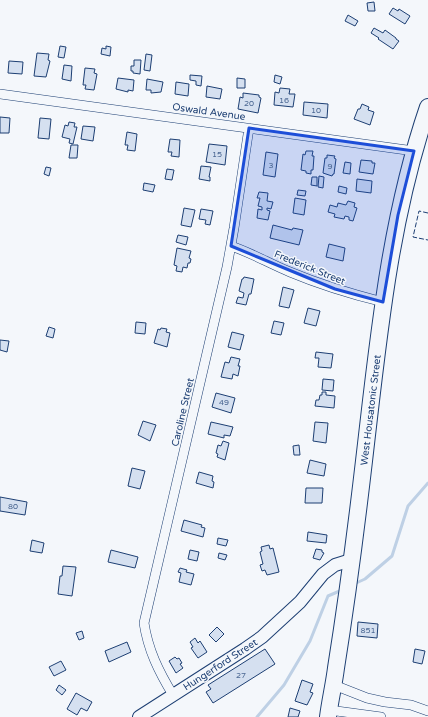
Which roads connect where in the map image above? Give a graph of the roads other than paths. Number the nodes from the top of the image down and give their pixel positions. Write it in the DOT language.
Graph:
graph roads {
  1 [pos="0,94"];
  2 [pos="428,106"];
  3 [pos="249,128"];
  4 [pos="414,151"];
  5 [pos="231,246"];
  6 [pos="383,302"];
  7 [pos="350,566"];
  8 [pos="334,685"];
  9 [pos="173,695"];
  10 [pos="428,711"];
  11 [pos="328,714"];
  12 [pos="428,714"];
  13 [pos="139,717"];
  14 [pos="381,717"];
  15 [pos="419,717"];
  1 -- 3 [label="street, Oswald Avenue"];
  2 -- 4 [label="highway, West Housatonic Street"];
  3 -- 4 [label="street, Oswald Avenue"];
  3 -- 5 [label="street, Caroline Street"];
  4 -- 6 [label="highway, West Housatonic Street"];
  5 -- 6 [label="street, Frederick Street"];
  5 -- 9 [label="street, Caroline Street"];
  6 -- 7 [label="highway, West Housatonic Street"];
  7 -- 8 [label="highway, West Housatonic Street"];
  7 -- 9 [label="street, Hungerford Street"];
  8 -- 10 [label="street"];
  8 -- 11 [label="highway, West Housatonic Street"];
  9 -- 13 [label="street, Hungerford Street"];
  11 -- 14 [label="street"];
  12 -- 15 [label="street"];
}
